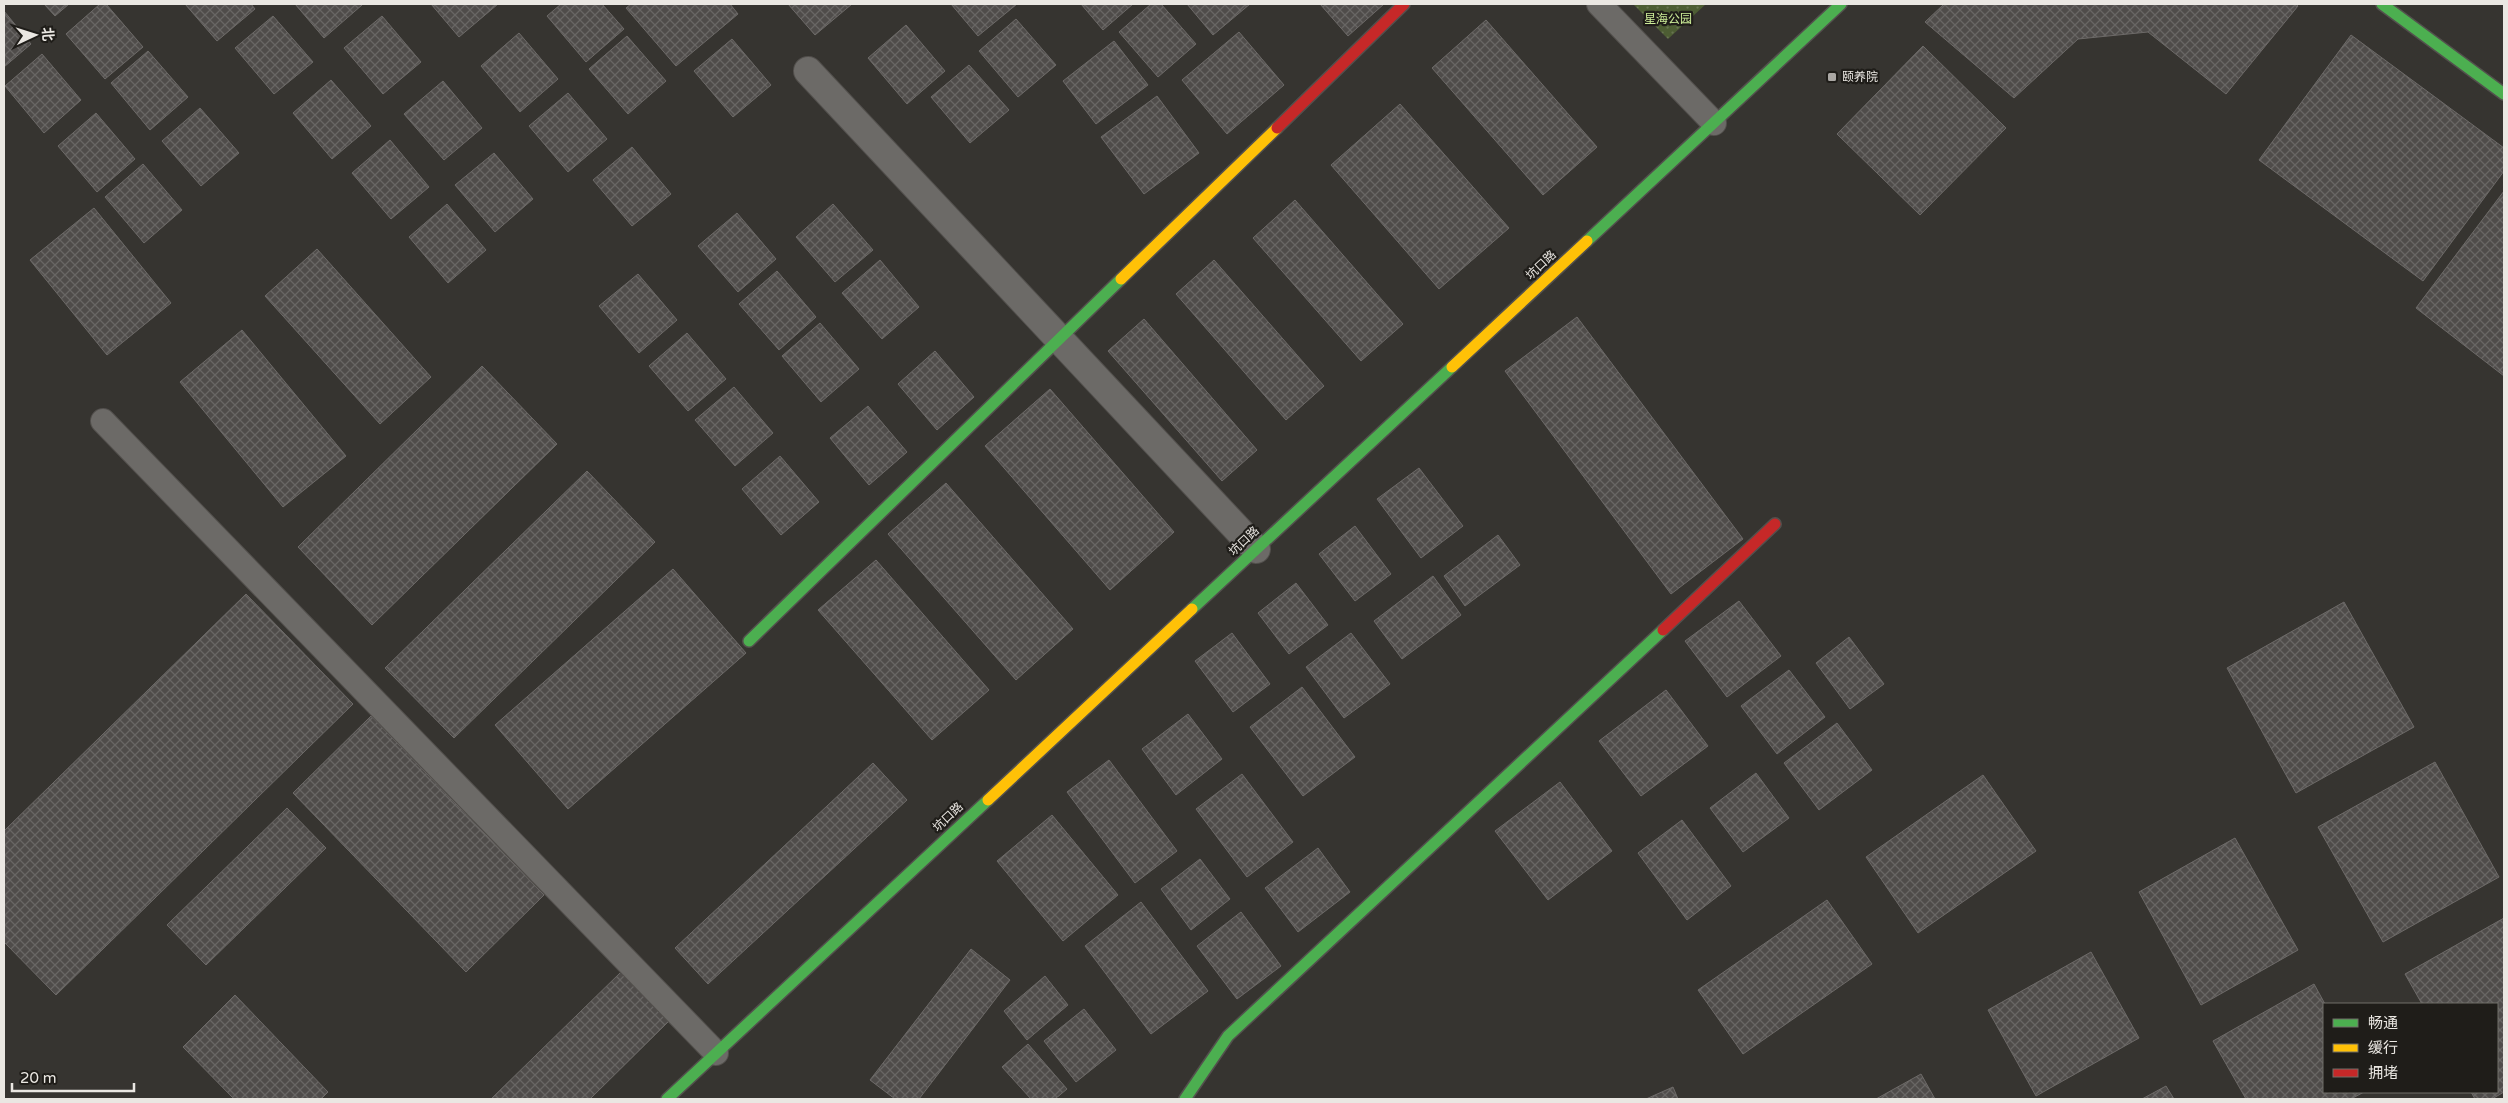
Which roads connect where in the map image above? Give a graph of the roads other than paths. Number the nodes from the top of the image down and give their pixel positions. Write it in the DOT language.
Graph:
graph roads {
  1 [pos="1404,4"];
  2 [pos="1599,4"];
  3 [pos="1841,4"];
  4 [pos="2382,4"];
  5 [pos="808,71"];
  6 [pos="2504,94"];
  7 [pos="1714,123"];
  8 [pos="1059,339"];
  9 [pos="102,421"];
  10 [pos="1775,524"];
  11 [pos="1256,549"];
  12 [pos="749,641"];
  13 [pos="716,1053"];
  14 [pos="667,1099"];
  15 [pos="1185,1099"];
  1 -- 8 [label="street"];
  2 -- 7 [label="lane"];
  3 -- 7 [label="street, 坑口路"];
  4 -- 6 [label="street"];
  5 -- 8 [label="street"];
  7 -- 11 [label="street, 坑口路"];
  8 -- 11 [label="street"];
  8 -- 12 [label="street"];
  9 -- 13 [label="lane"];
  10 -- 15 [label="street"];
  11 -- 13 [label="street, 坑口路"];
  13 -- 14 [label="street, 坑口路"];
}
